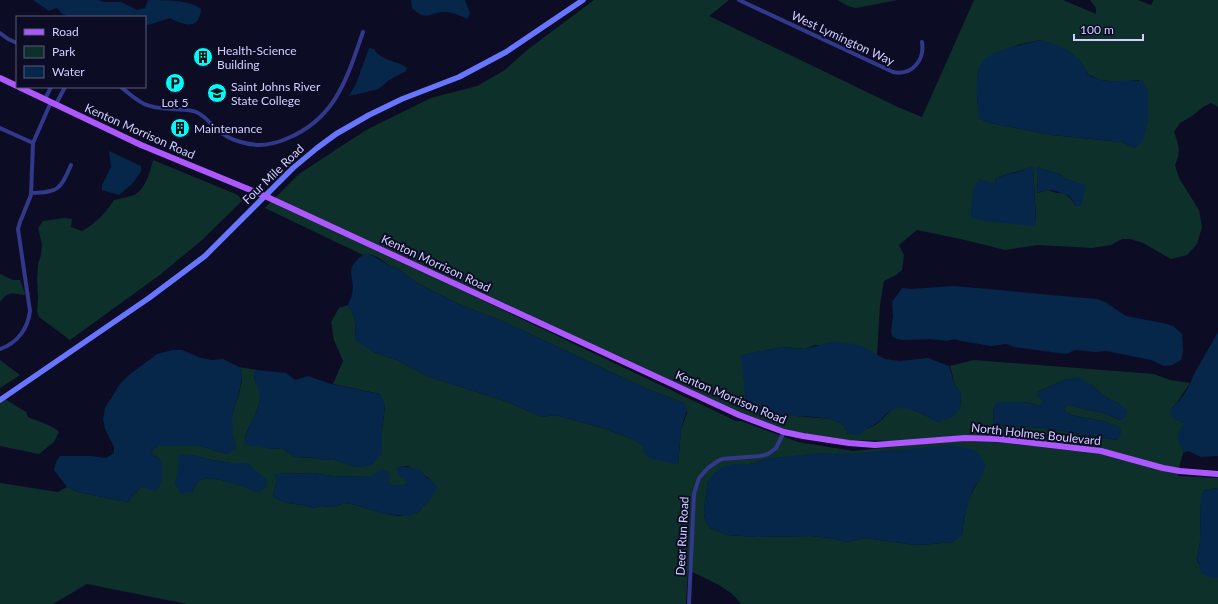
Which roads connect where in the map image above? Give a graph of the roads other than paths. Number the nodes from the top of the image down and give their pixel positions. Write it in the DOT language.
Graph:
graph roads {
  1 [pos="583,0"];
  2 [pos="739,0"];
  3 [pos="363,32"];
  4 [pos="0,33"];
  5 [pos="922,42"];
  6 [pos="16,43"];
  7 [pos="0,78"];
  8 [pos="16,86"];
  9 [pos="20,88"];
  10 [pos="51,88"];
  11 [pos="64,88"];
  12 [pos="122,88"];
  13 [pos="51,102"];
  14 [pos="0,128"];
  15 [pos="33,143"];
  16 [pos="71,165"];
  17 [pos="31,193"];
  18 [pos="265,196"];
  19 [pos="0,349"];
  20 [pos="0,400"];
  21 [pos="784,432"];
  22 [pos="849,443"];
  23 [pos="1218,474"];
  24 [pos="689,604"];
  1 -- 18 [label="main road, Four Mile Road"];
  2 -- 5 [label="street, West Lymington Way"];
  3 -- 12 [label="street"];
  4 -- 6 [label="street"];
  7 -- 8 [label="main road, Kenton Morrison Road"];
  9 -- 13 [label="main road, Kenton Morrison Road"];
  10 -- 13 [label="street"];
  11 -- 13 [label="street"];
  13 -- 15 [label="street"];
  13 -- 18 [label="main road, Kenton Morrison Road"];
  14 -- 15 [label="street"];
  15 -- 17 [label="street"];
  16 -- 17 [label="street"];
  17 -- 19 [label="street"];
  18 -- 20 [label="main road, Four Mile Road"];
  18 -- 21 [label="main road, Kenton Morrison Road"];
  21 -- 22 [label="main road, Kenton Morrison Road"];
  21 -- 24 [label="street, Deer Run Road"];
  22 -- 23 [label="main road, North Holmes Boulevard"];
}
